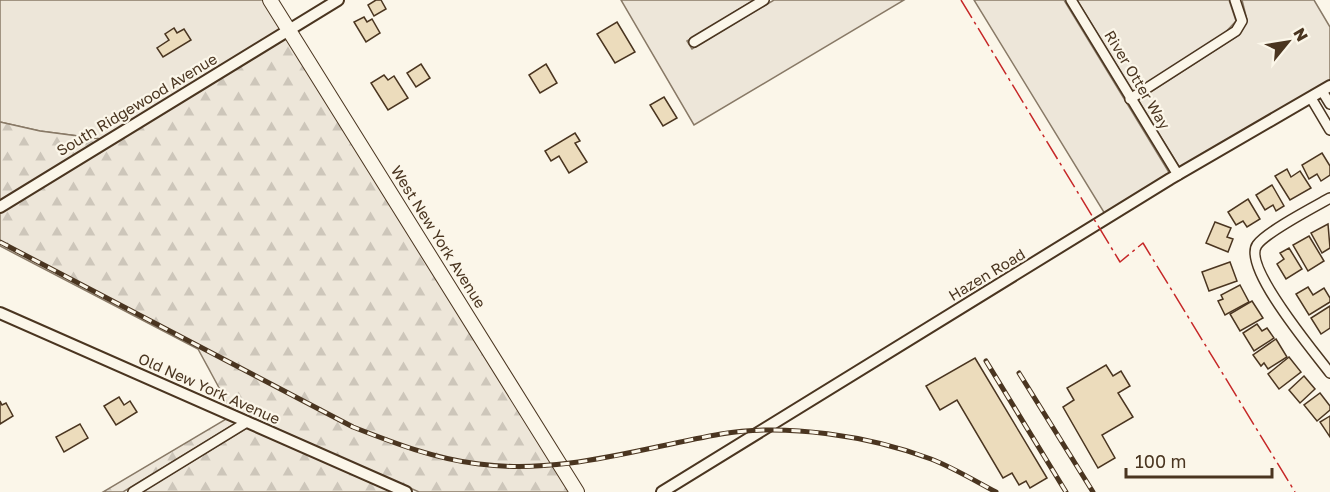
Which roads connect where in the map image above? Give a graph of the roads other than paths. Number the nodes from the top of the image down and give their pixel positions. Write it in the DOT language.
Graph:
graph roads {
  1 [pos="270,0"];
  2 [pos="338,0"];
  3 [pos="764,0"];
  4 [pos="1071,0"];
  5 [pos="1236,0"];
  6 [pos="289,29"];
  7 [pos="694,42"];
  8 [pos="1326,89"];
  9 [pos="1311,98"];
  10 [pos="1130,99"];
  11 [pos="1330,104"];
  12 [pos="1330,130"];
  13 [pos="1178,175"];
  14 [pos="1330,198"];
  15 [pos="0,207"];
  16 [pos="0,313"];
  17 [pos="1330,373"];
  18 [pos="247,422"];
  19 [pos="133,492"];
  20 [pos="406,492"];
  21 [pos="577,492"];
  22 [pos="662,492"];
  1 -- 6 [label="main road, West New York Avenue"];
  2 -- 6 [label="street, South Ridgewood Avenue"];
  3 -- 7 [label="street"];
  4 -- 10 [label="street, River Otter Way"];
  5 -- 10 [label="street"];
  6 -- 15 [label="street, South Ridgewood Avenue"];
  6 -- 21 [label="main road, West New York Avenue"];
  8 -- 9 [label="street, Hazen Road"];
  8 -- 11 [label="street"];
  9 -- 12 [label="street"];
  9 -- 13 [label="street, Hazen Road"];
  10 -- 13 [label="street, River Otter Way"];
  13 -- 22 [label="street, Hazen Road"];
  14 -- 17 [label="street"];
  16 -- 18 [label="street, Old New York Avenue"];
  18 -- 19 [label="street"];
  18 -- 20 [label="street, Old New York Avenue"];
}
